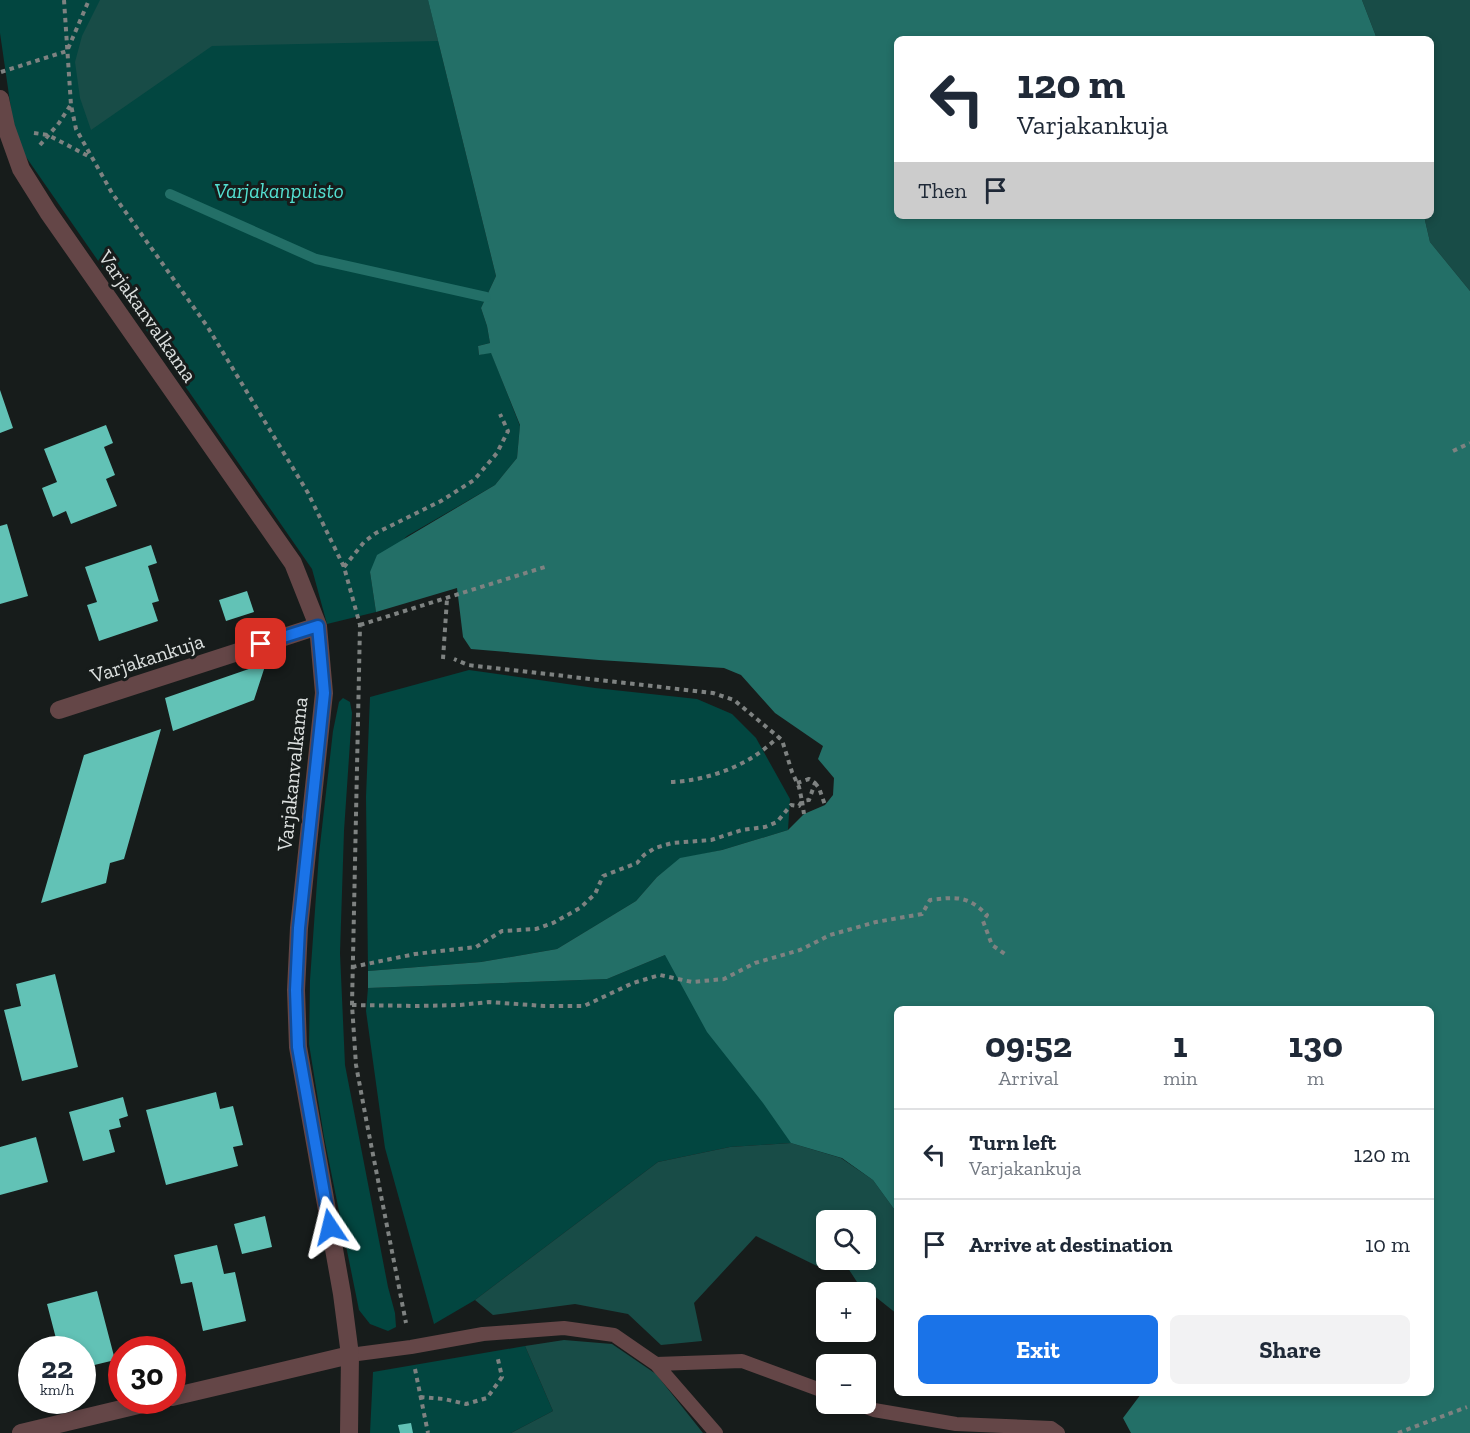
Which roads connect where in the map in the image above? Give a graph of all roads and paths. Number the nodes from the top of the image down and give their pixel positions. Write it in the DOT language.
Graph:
graph roads {
  1 [pos="64,0"];
  2 [pos="88,0"];
  3 [pos="68,51"];
  4 [pos="8,70"];
  5 [pos="0,99"];
  6 [pos="71,105"];
  7 [pos="6,127"];
  8 [pos="48,135"];
  9 [pos="91,157"];
  10 [pos="21,169"];
  11 [pos="500,414"];
  12 [pos="1470,443"];
  13 [pos="1453,451"];
  14 [pos="548,566"];
  15 [pos="344,567"];
  16 [pos="447,599"];
  17 [pos="360,625"];
  18 [pos="318,626"];
  19 [pos="443,659"];
  20 [pos="454,659"];
  21 [pos="59,710"];
  22 [pos="779,737"];
  23 [pos="671,782"];
  24 [pos="797,783"];
  25 [pos="815,783"];
  26 [pos="802,801"];
  27 [pos="825,805"];
  28 [pos="804,814"];
  29 [pos="1005,954"];
  30 [pos="352,967"];
  31 [pos="352,1005"];
  32 [pos="483,1334"];
  33 [pos="411,1347"];
  34 [pos="350,1355"];
  35 [pos="656,1364"];
  36 [pos="816,1388"];
  37 [pos="186,1394"];
  38 [pos="420,1397"];
  39 [pos="1467,1407"];
  40 [pos="876,1410"];
  41 [pos="108,1412"];
  42 [pos="983,1429"];
  43 [pos="21,1433"];
  44 [pos="349,1433"];
  45 [pos="428,1433"];
  46 [pos="716,1433"];
  47 [pos="1058,1433"];
  48 [pos="1398,1433"];
  1 -- 3 [label="path"];
  2 -- 3 [label="path"];
  3 -- 4 [label="path"];
  3 -- 6 [label="path"];
  5 -- 7 [label="street, Varjakanvalkama"];
  6 -- 8 [label="path"];
  6 -- 9 [label="path"];
  7 -- 8 [label="path"];
  7 -- 10 [label="street, Varjakanvalkama"];
  8 -- 9 [label="path"];
  8 -- 10 [label="path"];
  9 -- 15 [label="path"];
  10 -- 18 [label="street, Varjakanvalkama"];
  11 -- 15 [label="path"];
  12 -- 13 [label="path"];
  14 -- 16 [label="path"];
  15 -- 17 [label="path"];
  16 -- 17 [label="path"];
  16 -- 19 [label="path"];
  17 -- 30 [label="path"];
  18 -- 21 [label="street, Varjakankuja"];
  18 -- 34 [label="street, Varjakanvalkama"];
  20 -- 22 [label="path"];
  22 -- 23 [label="path"];
  22 -- 24 [label="path"];
  24 -- 25 [label="path"];
  24 -- 26 [label="path"];
  25 -- 26 [label="path"];
  25 -- 27 [label="path"];
  26 -- 28 [label="path"];
  26 -- 30 [label="path"];
  29 -- 31 [label="path"];
  30 -- 31 [label="path"];
  31 -- 33 [label="path"];
  32 -- 33 [label="lane"];
  32 -- 35 [label="lane"];
  32 -- 38 [label="path"];
  33 -- 34 [label="lane"];
  33 -- 38 [label="path"];
  34 -- 37 [label="street"];
  34 -- 44 [label="street, Varjakanvalkama"];
  35 -- 36 [label="lane"];
  35 -- 46 [label="lane"];
  38 -- 45 [label="path"];
  39 -- 48 [label="path"];
  40 -- 42 [label="lane"];
  41 -- 43 [label="street"];
  42 -- 47 [label="lane"];
}
